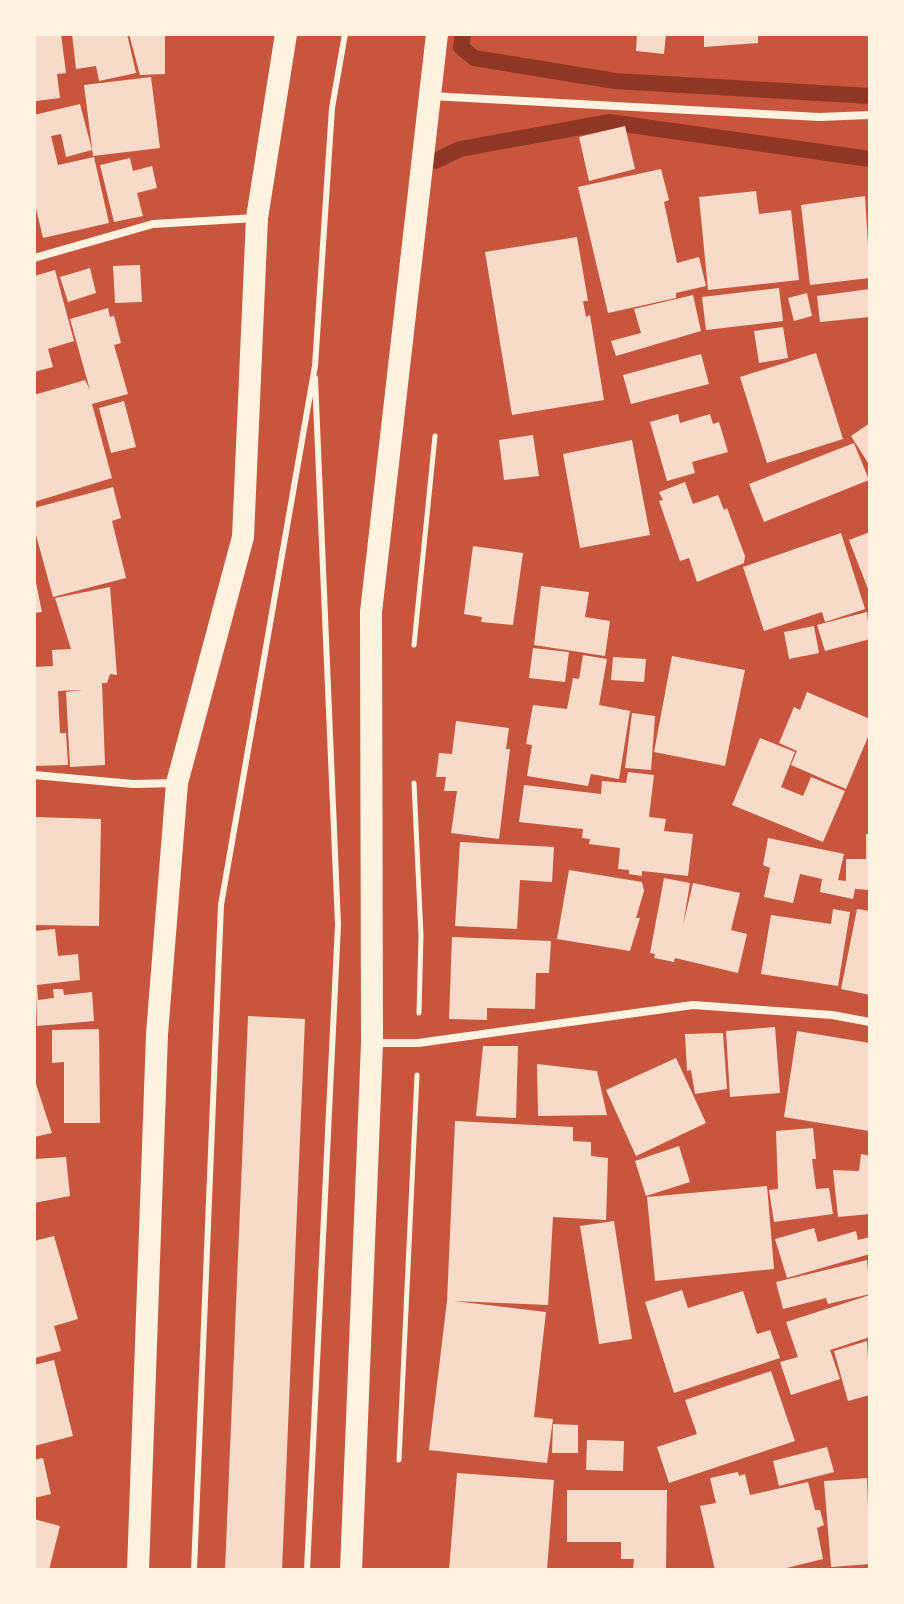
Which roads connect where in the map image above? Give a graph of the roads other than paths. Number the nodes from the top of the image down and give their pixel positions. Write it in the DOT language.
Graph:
graph roads {
  1 [pos="286,34"];
  2 [pos="345,34"];
  3 [pos="437,34"];
  4 [pos="428,95"];
  5 [pos="870,115"];
  6 [pos="257,218"];
  7 [pos="34,258"];
  8 [pos="315,366"];
  9 [pos="34,775"];
  10 [pos="177,783"];
  11 [pos="870,1022"];
  12 [pos="372,1043"];
  13 [pos="138,1570"];
  14 [pos="194,1570"];
  15 [pos="307,1570"];
  16 [pos="351,1570"];
  1 -- 6 [label="highway"];
  2 -- 8 [label="lane"];
  3 -- 4 [label="highway"];
  4 -- 5 [label="street"];
  4 -- 12 [label="highway"];
  6 -- 7 [label="street"];
  6 -- 10 [label="highway"];
  8 -- 14 [label="lane"];
  8 -- 15 [label="lane"];
  9 -- 10 [label="street"];
  10 -- 13 [label="highway"];
  11 -- 12 [label="street"];
  12 -- 16 [label="highway"];
}
